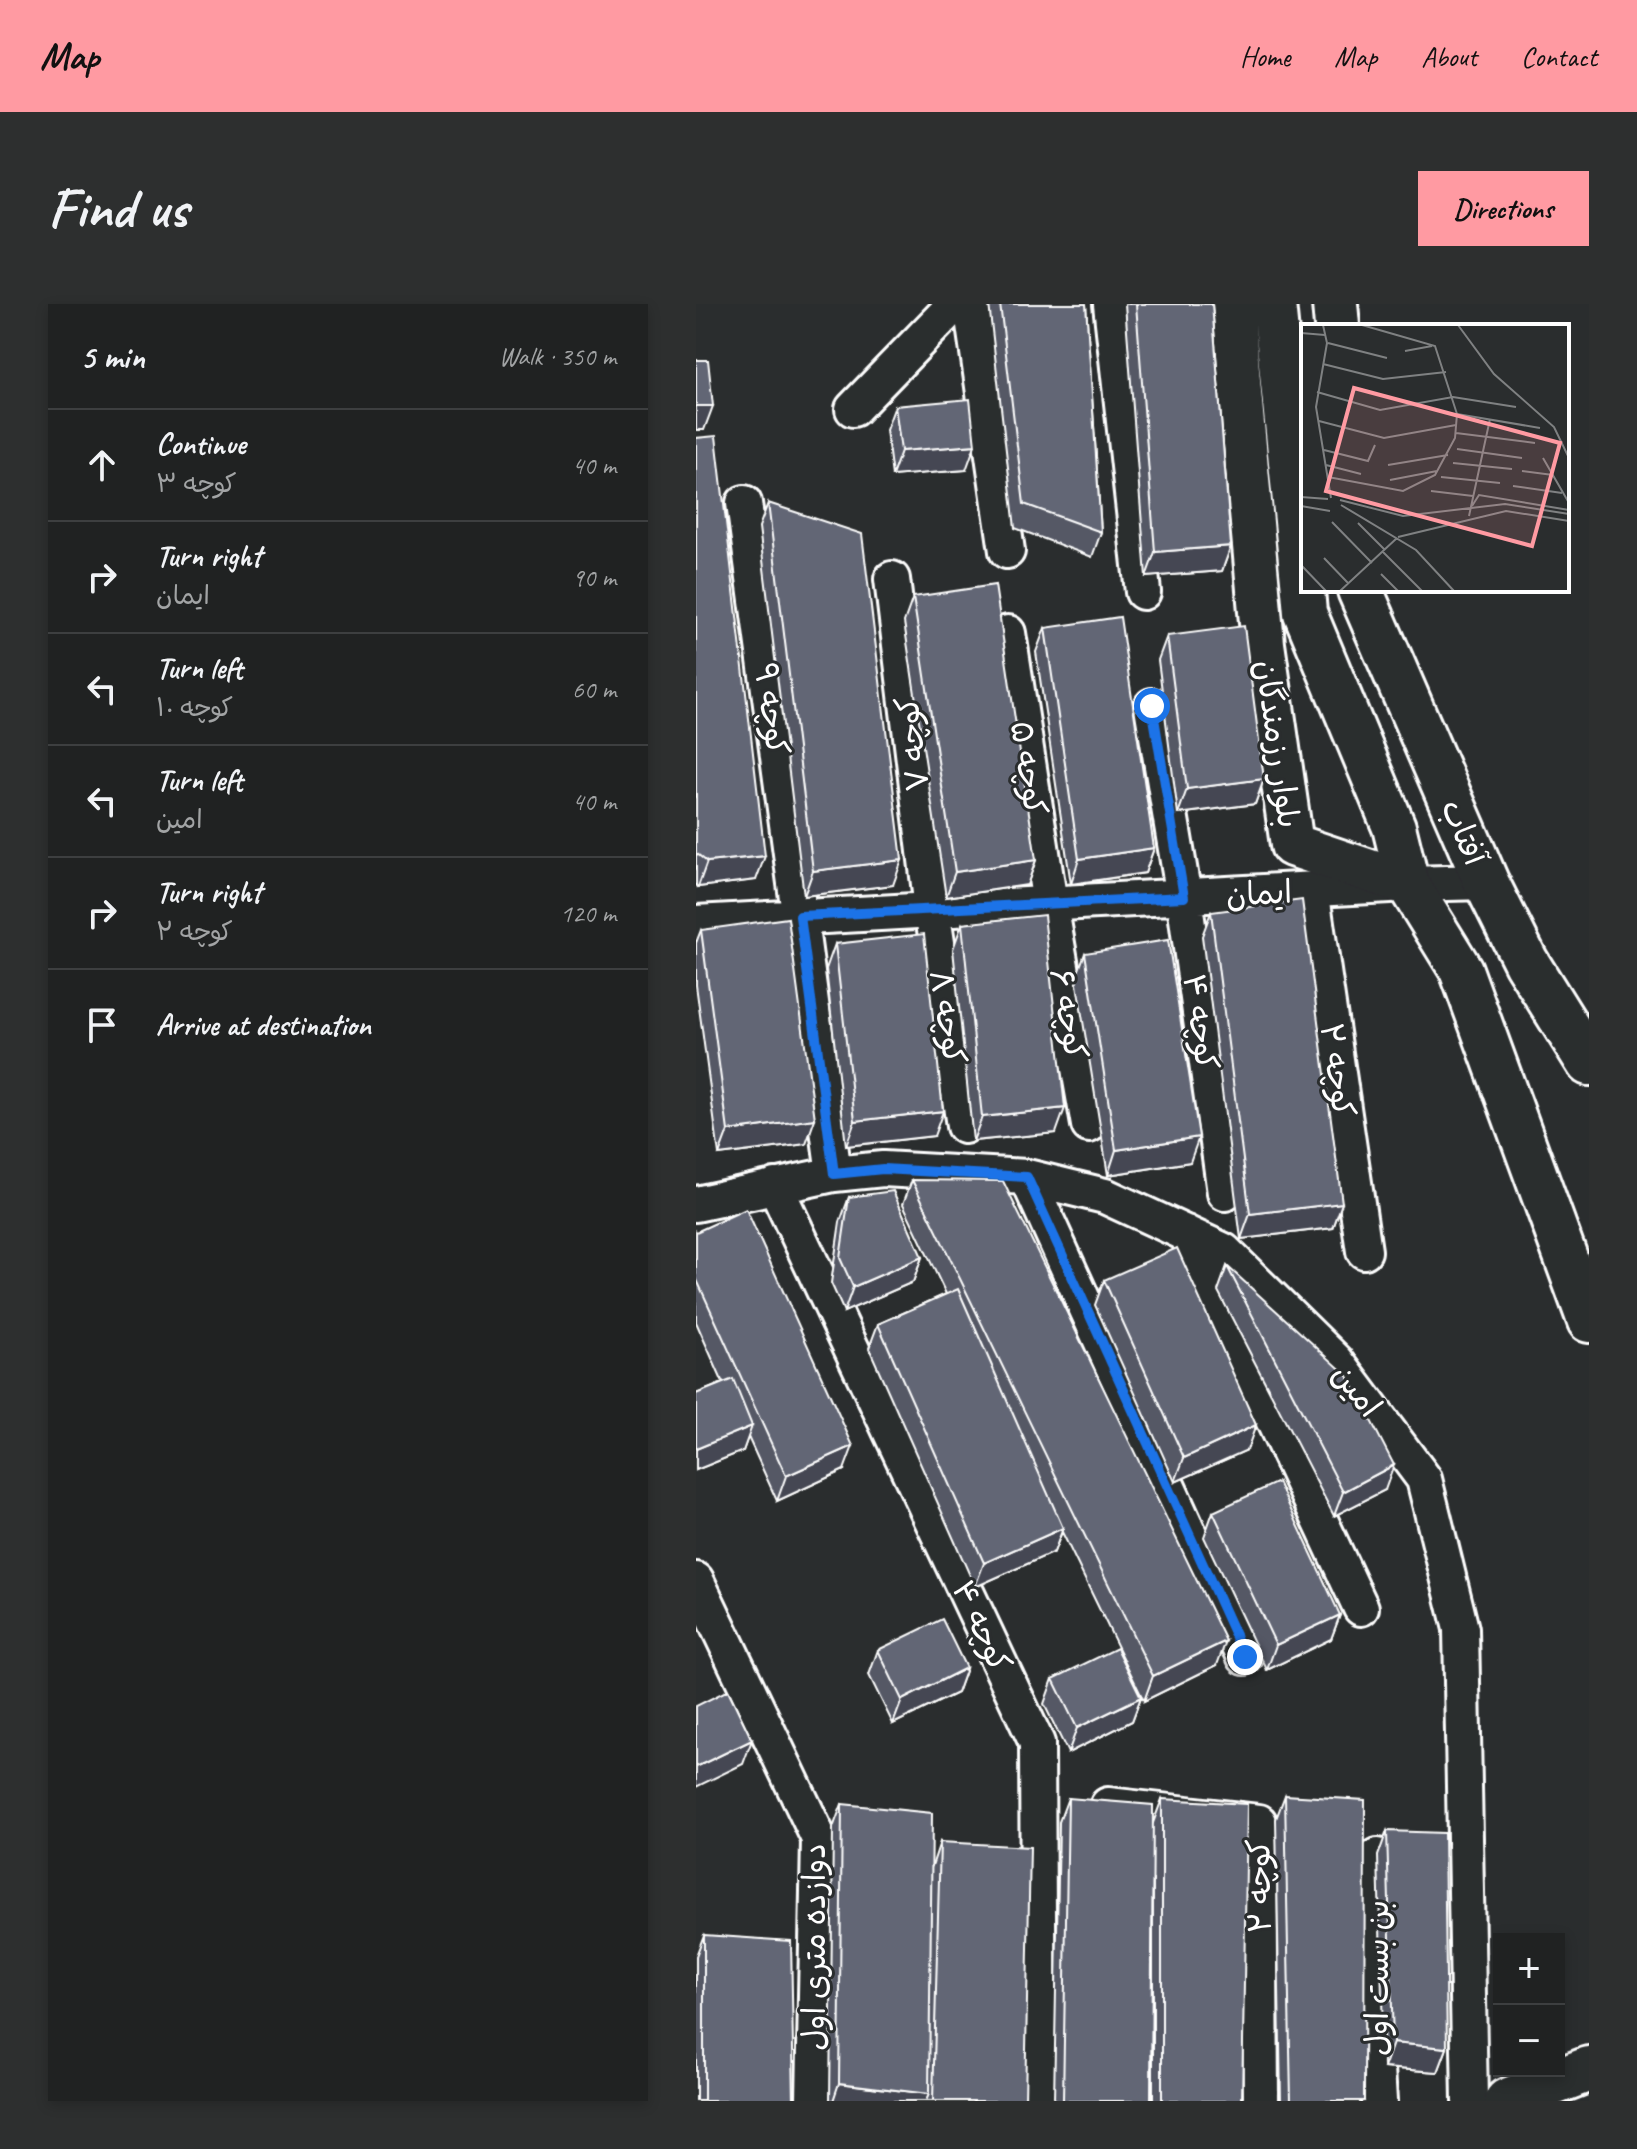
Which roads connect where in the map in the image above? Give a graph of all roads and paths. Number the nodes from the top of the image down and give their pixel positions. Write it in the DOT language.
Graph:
graph roads {
  1 [pos="955,304"];
  2 [pos="971,304"];
  3 [pos="1111,304"];
  4 [pos="1232,304"];
  5 [pos="1274,304"];
  6 [pos="1335,304"];
  7 [pos="1337,324"];
  8 [pos="853,409"];
  9 [pos="744,503"];
  10 [pos="1007,551"];
  11 [pos="1301,570"];
  12 [pos="892,579"];
  13 [pos="1143,592"];
  14 [pos="1303,592"];
  15 [pos="1361,592"];
  16 [pos="1008,633"];
  17 [pos="1152,706"];
  18 [pos="1486,882"];
  19 [pos="1408,884"];
  20 [pos="1311,889"];
  21 [pos="1184,897"];
  22 [pos="1050,904"];
  23 [pos="932,909"];
  24 [pos="800,916"];
  25 [pos="696,923"];
  26 [pos="1589,1063"];
  27 [pos="1089,1125"];
  28 [pos="964,1126"];
  29 [pos="834,1174"];
  30 [pos="1027,1177"];
  31 [pos="775,1186"];
  32 [pos="1225,1193"];
  33 [pos="696,1204"];
  34 [pos="1186,1233"];
  35 [pos="1364,1251"];
  36 [pos="1589,1321"];
  37 [pos="696,1580"];
  38 [pos="1361,1608"];
  39 [pos="1245,1657"];
  40 [pos="1108,1805"];
  41 [pos="1378,1856"];
  42 [pos="1589,2069"];
  43 [pos="814,2101"];
  44 [pos="1039,2101"];
  45 [pos="1261,2101"];
  46 [pos="1379,2101"];
  47 [pos="1470,2101"];
  48 [pos="1507,2101"];
  1 -- 8 [label="street"];
  2 -- 10 [label="street"];
  3 -- 13 [label="street"];
  4 -- 19 [label="street, بلوار رزمندگان"];
  5 -- 11 [label="street, بلوار رزمندگان"];
  6 -- 7 [label="main road"];
  9 -- 24 [label="street, کوچه ۹"];
  12 -- 23 [label="street, کوچه ۷"];
  14 -- 19 [label="street, بلوار رزمندگان"];
  15 -- 18 [label="main road, آفتاب"];
  16 -- 22 [label="street, کوچه ۵"];
  17 -- 21 [label="street, کوچه ۴"];
  18 -- 19 [label="street, ایمان"];
  18 -- 26 [label="main road, آفتاب"];
  19 -- 20 [label="street, ایمان"];
  19 -- 36 [label="street"];
  20 -- 21 [label="street, ایمان"];
  20 -- 35 [label="street, کوچه ۲"];
  21 -- 22 [label="street, ایمان"];
  21 -- 32 [label="street, کوچه ۴"];
  22 -- 23 [label="street, ایمان"];
  22 -- 27 [label="street, کوچه ۶"];
  23 -- 24 [label="street, ایمان"];
  23 -- 28 [label="street, کوچه ۸"];
  24 -- 25 [label="street, ایمان"];
  24 -- 29 [label="street, کوچه ۹"];
  29 -- 30 [label="street, امین"];
  29 -- 31 [label="street, امین"];
  30 -- 34 [label="street, امین"];
  30 -- 39 [label="street"];
  31 -- 33 [label="street, امین"];
  31 -- 44 [label="street, کوچه ۴"];
  34 -- 38 [label="street"];
  34 -- 47 [label="street, امین"];
  37 -- 43 [label="street, دوازده متری اول"];
  40 -- 45 [label="street, کوچه ۲"];
  41 -- 46 [label="street, بن بست اول"];
  42 -- 48 [label="main road"];
}
